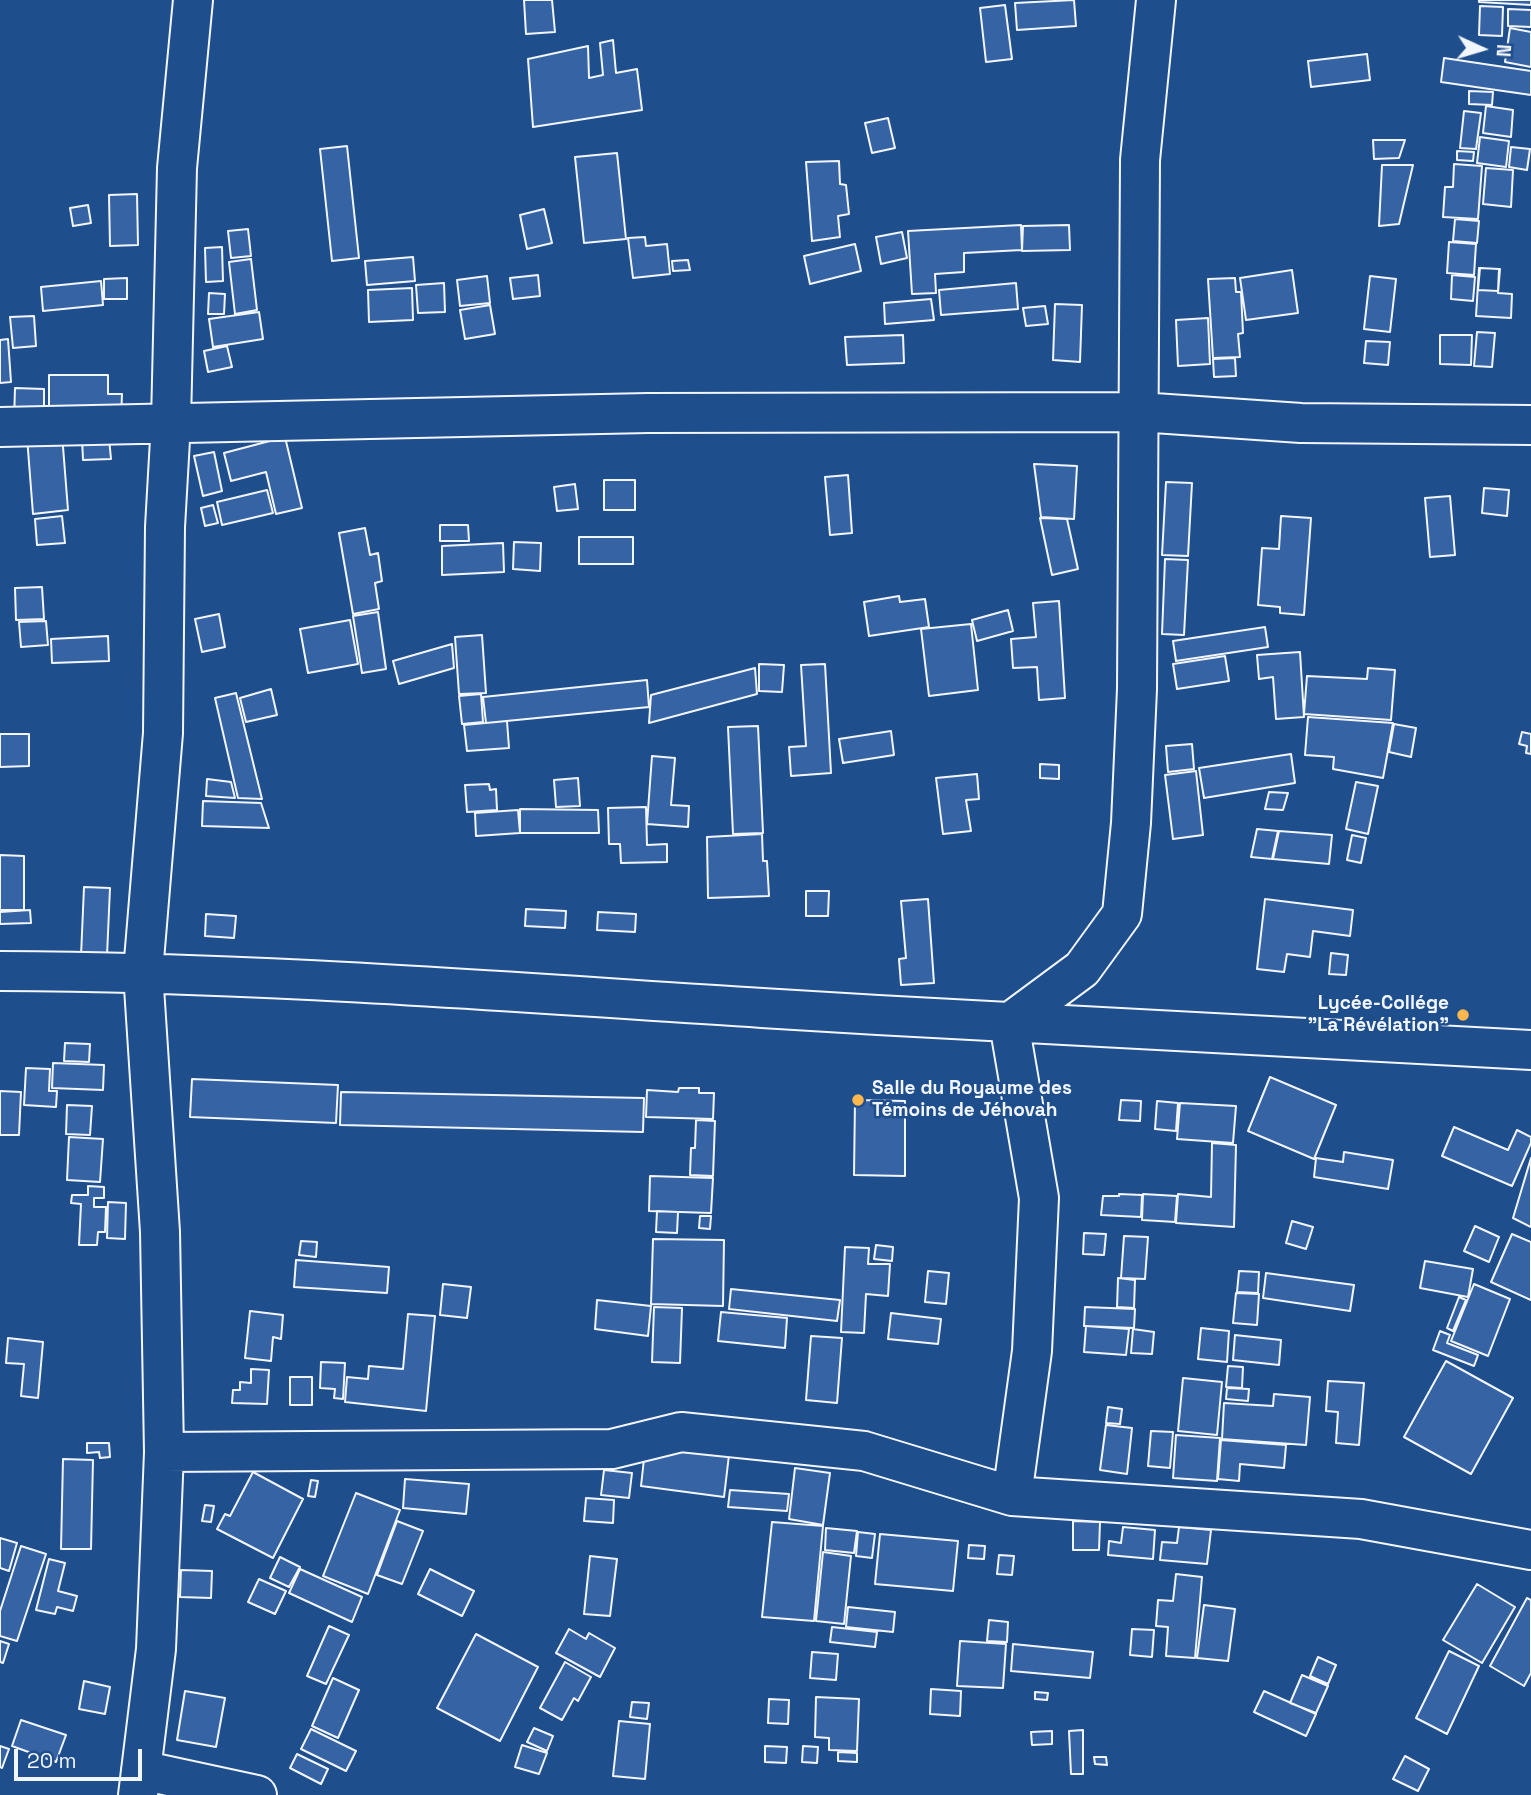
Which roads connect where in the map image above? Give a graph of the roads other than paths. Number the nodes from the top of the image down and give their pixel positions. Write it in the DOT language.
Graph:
graph roads {
  1 [pos="193,0"];
  2 [pos="1156,0"];
  3 [pos="1139,412"];
  4 [pos="171,422"];
  5 [pos="1531,425"];
  6 [pos="0,427"];
  7 [pos="0,971"];
  8 [pos="143,972"];
  9 [pos="1009,1023"];
  10 [pos="1531,1050"];
  11 [pos="164,1452"];
  12 [pos="1012,1496"];
  13 [pos="1531,1550"];
  14 [pos="140,1782"];
  15 [pos="257,1795"];
  1 -- 4 [label="street"];
  2 -- 3 [label="street"];
  3 -- 4 [label="street"];
  3 -- 5 [label="street"];
  3 -- 9 [label="street"];
  4 -- 6 [label="street"];
  4 -- 8 [label="street"];
  7 -- 8 [label="street"];
  8 -- 9 [label="street"];
  8 -- 11 [label="street"];
  9 -- 10 [label="street"];
  9 -- 12 [label="street"];
  11 -- 12 [label="street"];
  11 -- 14 [label="street"];
  12 -- 13 [label="street"];
  14 -- 15 [label="street"];
}
